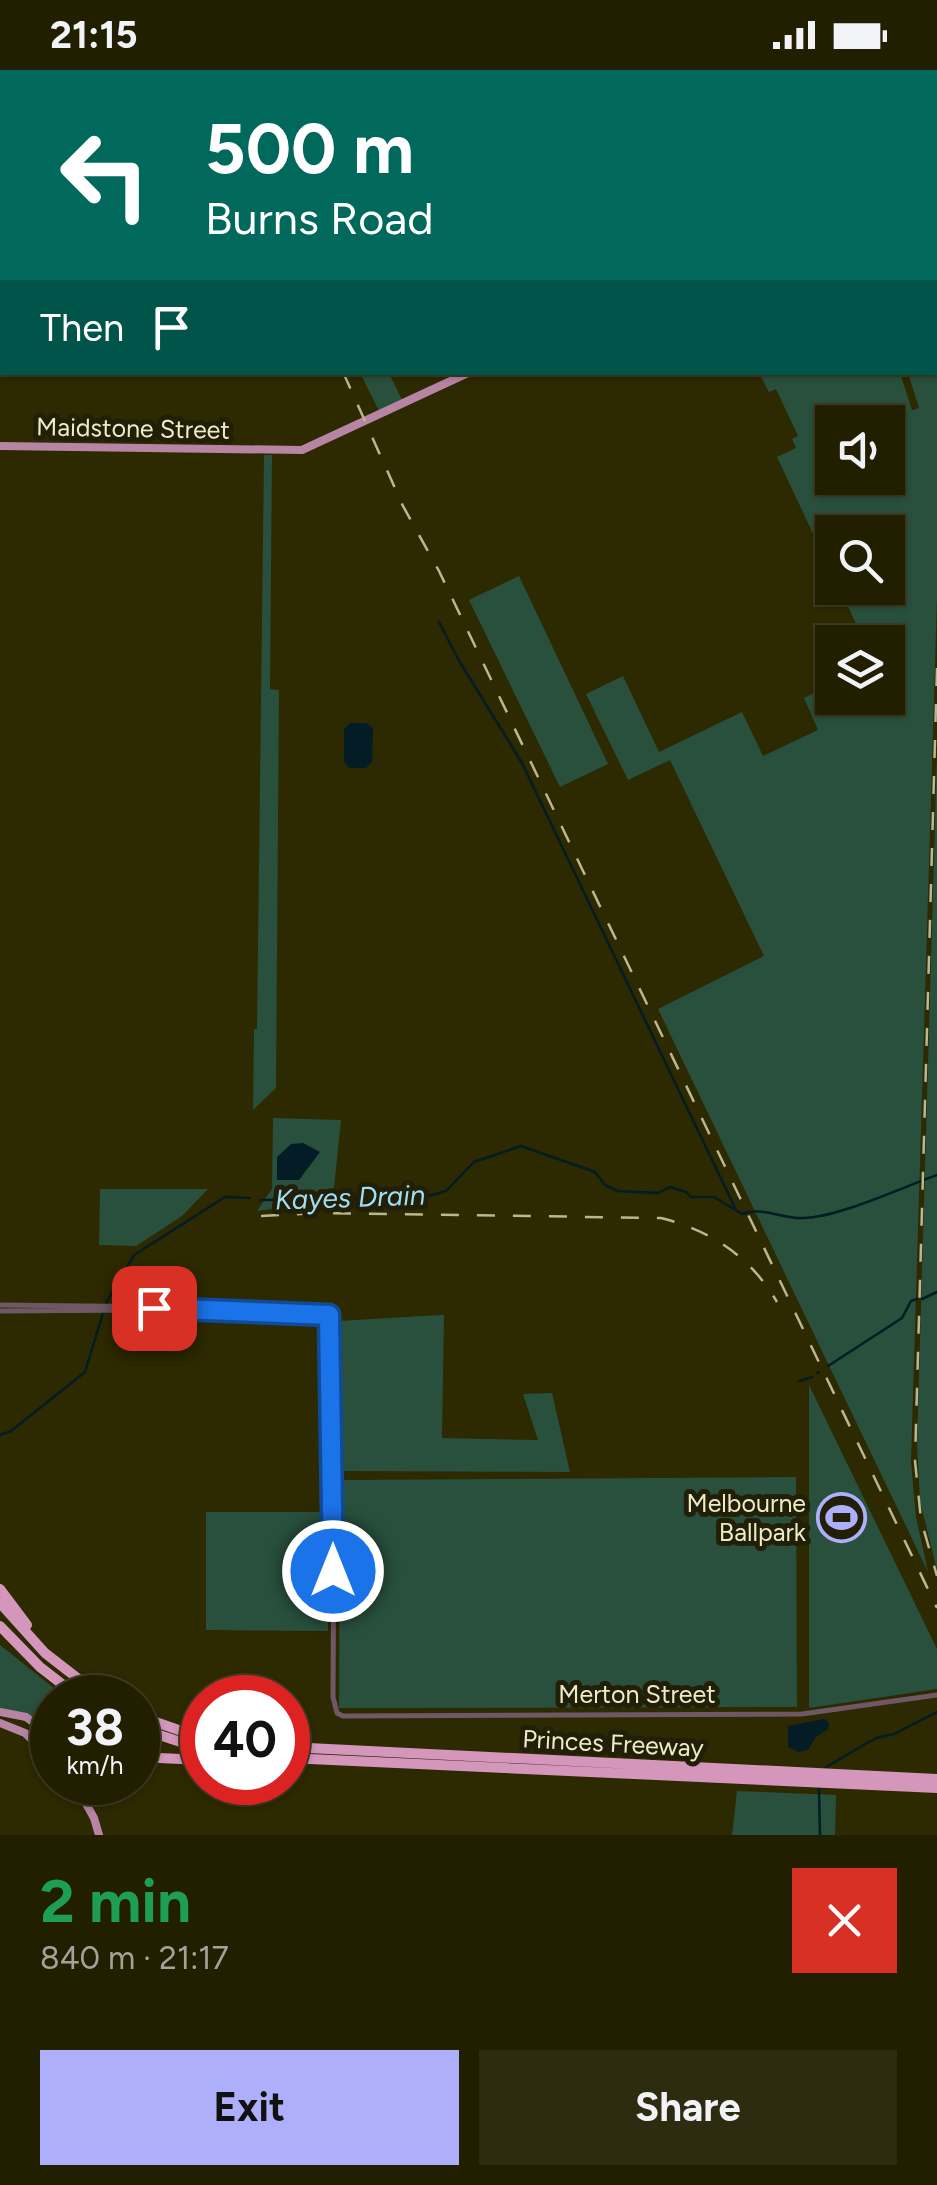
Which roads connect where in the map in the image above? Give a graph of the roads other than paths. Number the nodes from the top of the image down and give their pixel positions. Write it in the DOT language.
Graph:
graph roads {
  1 [pos="466,375"];
  2 [pos="0,446"];
  3 [pos="0,1308"];
  4 [pos="0,1588"];
  5 [pos="0,1603"];
  6 [pos="0,1626"];
  7 [pos="0,1638"];
  8 [pos="49,1675"];
  9 [pos="49,1675"];
  10 [pos="72,1675"];
  11 [pos="73,1675"];
  12 [pos="937,1695"];
  13 [pos="0,1712"];
  14 [pos="30,1719"];
  15 [pos="0,1722"];
  16 [pos="30,1738"];
  17 [pos="310,1748"];
  18 [pos="310,1759"];
  19 [pos="937,1779"];
  20 [pos="937,1788"];
  21 [pos="87,1805"];
  22 [pos="99,1835"];
  1 -- 2 [label="main road, Maidstone Street"];
  3 -- 12 [label="street, Merton Street"];
  4 -- 11 [label="highway"];
  5 -- 10 [label="highway"];
  6 -- 8 [label="highway"];
  7 -- 9 [label="highway"];
  13 -- 14 [label="main road"];
  15 -- 16 [label="main road"];
  17 -- 19 [label="highway, Princes Freeway"];
  18 -- 20 [label="highway, Princes Freeway"];
  21 -- 22 [label="main road"];
}
